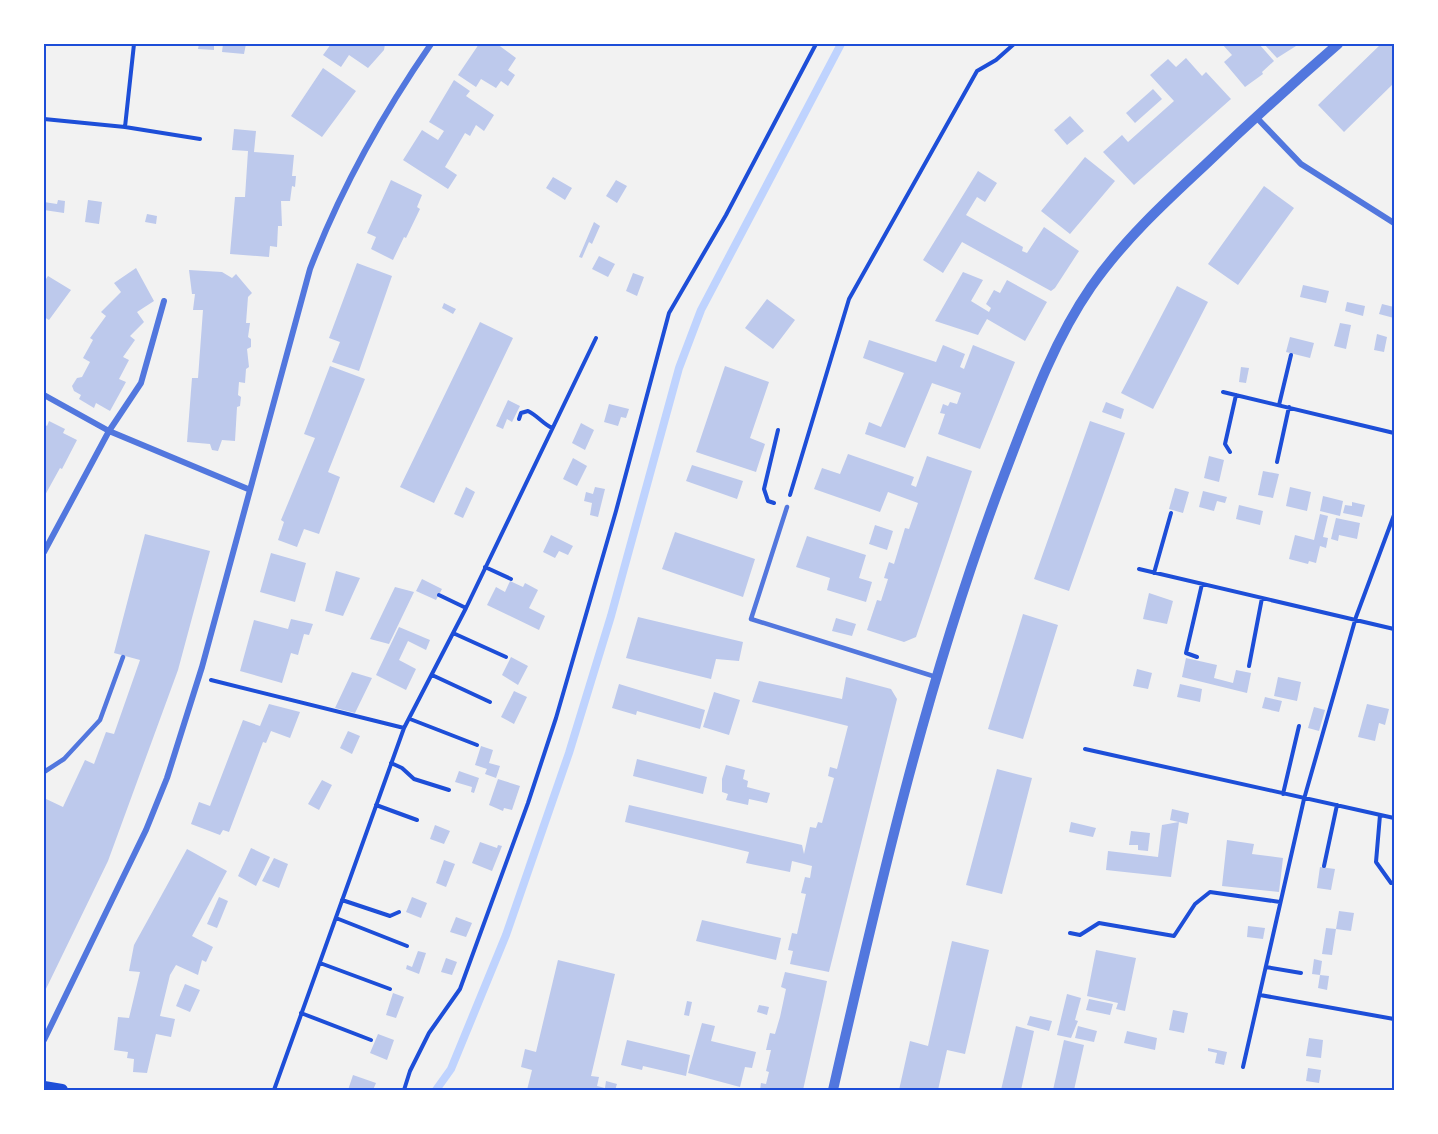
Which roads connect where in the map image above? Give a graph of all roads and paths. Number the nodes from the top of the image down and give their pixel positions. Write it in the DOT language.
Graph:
graph roads {
  1 [pos="134,44"];
  2 [pos="431,44"];
  3 [pos="816,44"];
  4 [pos="1014,44"];
  5 [pos="1338,44"];
  6 [pos="1256,117"];
  7 [pos="44,119"];
  8 [pos="125,127"];
  9 [pos="200,139"];
  10 [pos="1395,223"];
  11 [pos="164,302"];
  12 [pos="596,338"];
  13 [pos="1291,355"];
  14 [pos="1223,393"];
  15 [pos="44,395"];
  16 [pos="1236,395"];
  17 [pos="1279,405"];
  18 [pos="1289,407"];
  19 [pos="519,419"];
  20 [pos="552,428"];
  21 [pos="778,430"];
  22 [pos="109,431"];
  23 [pos="1395,432"];
  24 [pos="1230,452"];
  25 [pos="1277,462"];
  26 [pos="248,489"];
  27 [pos="764,489"];
  28 [pos="787,507"];
  29 [pos="1171,513"];
  30 [pos="1395,515"];
  31 [pos="44,552"];
  32 [pos="485,567"];
  33 [pos="1139,569"];
  34 [pos="1154,573"];
  35 [pos="511,579"];
  36 [pos="1202,584"];
  37 [pos="439,594"];
  38 [pos="1262,598"];
  39 [pos="466,608"];
  40 [pos="1356,621"];
  41 [pos="1395,629"];
  42 [pos="453,633"];
  43 [pos="123,657"];
  44 [pos="506,657"];
  45 [pos="1197,657"];
  46 [pos="1249,666"];
  47 [pos="432,675"];
  48 [pos="199,676"];
  49 [pos="936,677"];
  50 [pos="490,702"];
  51 [pos="410,719"];
  52 [pos="1299,726"];
  53 [pos="404,728"];
  54 [pos="477,745"];
  55 [pos="1085,749"];
  56 [pos="391,763"];
  57 [pos="44,772"];
  58 [pos="449,790"];
  59 [pos="1282,794"];
  60 [pos="1304,799"];
  61 [pos="376,805"];
  62 [pos="1337,805"];
  63 [pos="1380,815"];
  64 [pos="1395,818"];
  65 [pos="417,820"];
  66 [pos="1324,866"];
  67 [pos="1391,883"];
  68 [pos="342,900"];
  69 [pos="1280,902"];
  70 [pos="399,912"];
  71 [pos="336,918"];
  72 [pos="1070,933"];
  73 [pos="407,946"];
  74 [pos="320,963"];
  75 [pos="1266,967"];
  76 [pos="1301,973"];
  77 [pos="390,988"];
  78 [pos="1260,995"];
  79 [pos="301,1013"];
  80 [pos="1395,1018"];
  81 [pos="44,1040"];
  82 [pos="371,1040"];
  83 [pos="1243,1067"];
  84 [pos="44,1087"];
  85 [pos="62,1090"];
  86 [pos="274,1090"];
  87 [pos="404,1090"];
  88 [pos="833,1090"];
  1 -- 8 [label="path"];
  2 -- 26 [label="street"];
  3 -- 87 [label="path"];
  4 -- 28 [label="path"];
  5 -- 6 [label="street"];
  6 -- 10 [label="street"];
  6 -- 49 [label="street"];
  7 -- 8 [label="path"];
  8 -- 9 [label="path"];
  11 -- 22 [label="street"];
  12 -- 20 [label="path"];
  13 -- 17 [label="path"];
  14 -- 16 [label="path"];
  15 -- 22 [label="street"];
  16 -- 17 [label="path"];
  16 -- 24 [label="path"];
  17 -- 18 [label="path"];
  18 -- 23 [label="path"];
  18 -- 25 [label="path"];
  19 -- 20 [label="path"];
  20 -- 32 [label="path"];
  21 -- 27 [label="path"];
  22 -- 26 [label="street"];
  22 -- 31 [label="street"];
  26 -- 48 [label="street"];
  28 -- 49 [label="lane"];
  29 -- 34 [label="path"];
  30 -- 40 [label="path"];
  32 -- 35 [label="path"];
  32 -- 39 [label="path"];
  33 -- 34 [label="path"];
  34 -- 36 [label="path"];
  36 -- 38 [label="path"];
  36 -- 45 [label="path"];
  37 -- 39 [label="path"];
  38 -- 40 [label="path"];
  38 -- 46 [label="path"];
  39 -- 42 [label="path"];
  40 -- 41 [label="path"];
  40 -- 60 [label="path"];
  42 -- 44 [label="path"];
  42 -- 47 [label="path"];
  43 -- 57 [label="lane"];
  47 -- 50 [label="path"];
  47 -- 51 [label="path"];
  48 -- 53 [label="path"];
  48 -- 81 [label="street"];
  49 -- 88 [label="street"];
  51 -- 53 [label="path"];
  51 -- 54 [label="path"];
  52 -- 59 [label="path"];
  53 -- 56 [label="path"];
  55 -- 59 [label="path"];
  56 -- 58 [label="path"];
  56 -- 61 [label="path"];
  59 -- 60 [label="path"];
  60 -- 62 [label="path"];
  60 -- 69 [label="path"];
  61 -- 65 [label="path"];
  61 -- 68 [label="path"];
  62 -- 63 [label="path"];
  62 -- 66 [label="path"];
  63 -- 64 [label="path"];
  63 -- 67 [label="path"];
  68 -- 70 [label="path"];
  68 -- 71 [label="path"];
  69 -- 72 [label="path"];
  69 -- 75 [label="path"];
  71 -- 73 [label="path"];
  71 -- 74 [label="path"];
  74 -- 77 [label="path"];
  74 -- 79 [label="path"];
  75 -- 76 [label="path"];
  75 -- 78 [label="path"];
  78 -- 80 [label="path"];
  78 -- 83 [label="path"];
  79 -- 82 [label="path"];
  79 -- 86 [label="path"];
  84 -- 85 [label="main road"];
}
